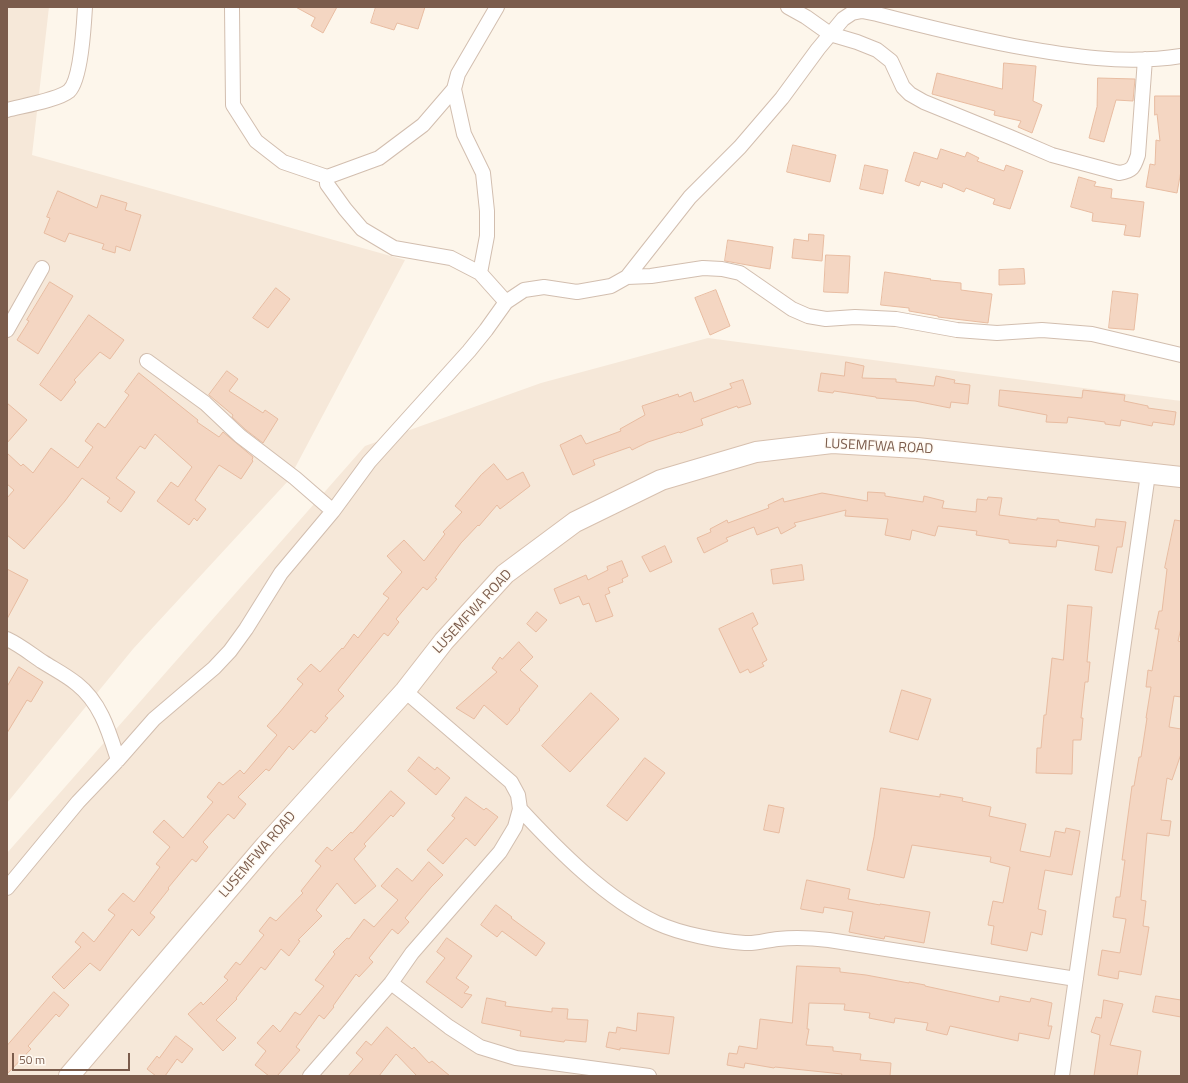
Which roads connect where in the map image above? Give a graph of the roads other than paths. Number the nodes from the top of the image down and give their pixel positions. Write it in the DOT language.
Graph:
graph roads {
  1 [pos="85,7"];
  2 [pos="232,7"];
  3 [pos="497,7"];
  4 [pos="788,7"];
  5 [pos="830,34"];
  6 [pos="1181,56"];
  7 [pos="1145,59"];
  8 [pos="454,89"];
  9 [pos="7,110"];
  10 [pos="327,178"];
  11 [pos="42,268"];
  12 [pos="480,273"];
  13 [pos="626,277"];
  14 [pos="506,302"];
  15 [pos="7,330"];
  16 [pos="1181,355"];
  17 [pos="146,361"];
  18 [pos="1148,474"];
  19 [pos="1181,477"];
  20 [pos="333,511"];
  21 [pos="7,639"];
  22 [pos="405,691"];
  23 [pos="118,760"];
  24 [pos="520,809"];
  25 [pos="7,888"];
  26 [pos="1076,979"];
  27 [pos="390,983"];
  28 [pos="68,1076"];
  29 [pos="310,1076"];
  30 [pos="649,1076"];
  31 [pos="1062,1076"];
  1 -- 9 [label="street"];
  2 -- 10 [label="street"];
  3 -- 8 [label="street"];
  4 -- 5 [label="street"];
  5 -- 7 [label="street"];
  5 -- 7 [label="street"];
  5 -- 13 [label="street"];
  6 -- 7 [label="street"];
  8 -- 10 [label="street"];
  8 -- 12 [label="street"];
  10 -- 12 [label="street"];
  11 -- 15 [label="street"];
  12 -- 14 [label="street"];
  13 -- 14 [label="street"];
  13 -- 16 [label="street"];
  14 -- 20 [label="street"];
  17 -- 20 [label="street"];
  18 -- 19 [label="street, LUSEMFWA ROAD"];
  18 -- 22 [label="street, LUSEMFWA ROAD"];
  18 -- 26 [label="street"];
  20 -- 23 [label="street"];
  21 -- 23 [label="street"];
  22 -- 24 [label="street"];
  22 -- 28 [label="street, LUSEMFWA ROAD"];
  23 -- 25 [label="street"];
  24 -- 26 [label="street"];
  24 -- 27 [label="street"];
  26 -- 31 [label="street"];
  27 -- 29 [label="street"];
  27 -- 30 [label="street"];
}
